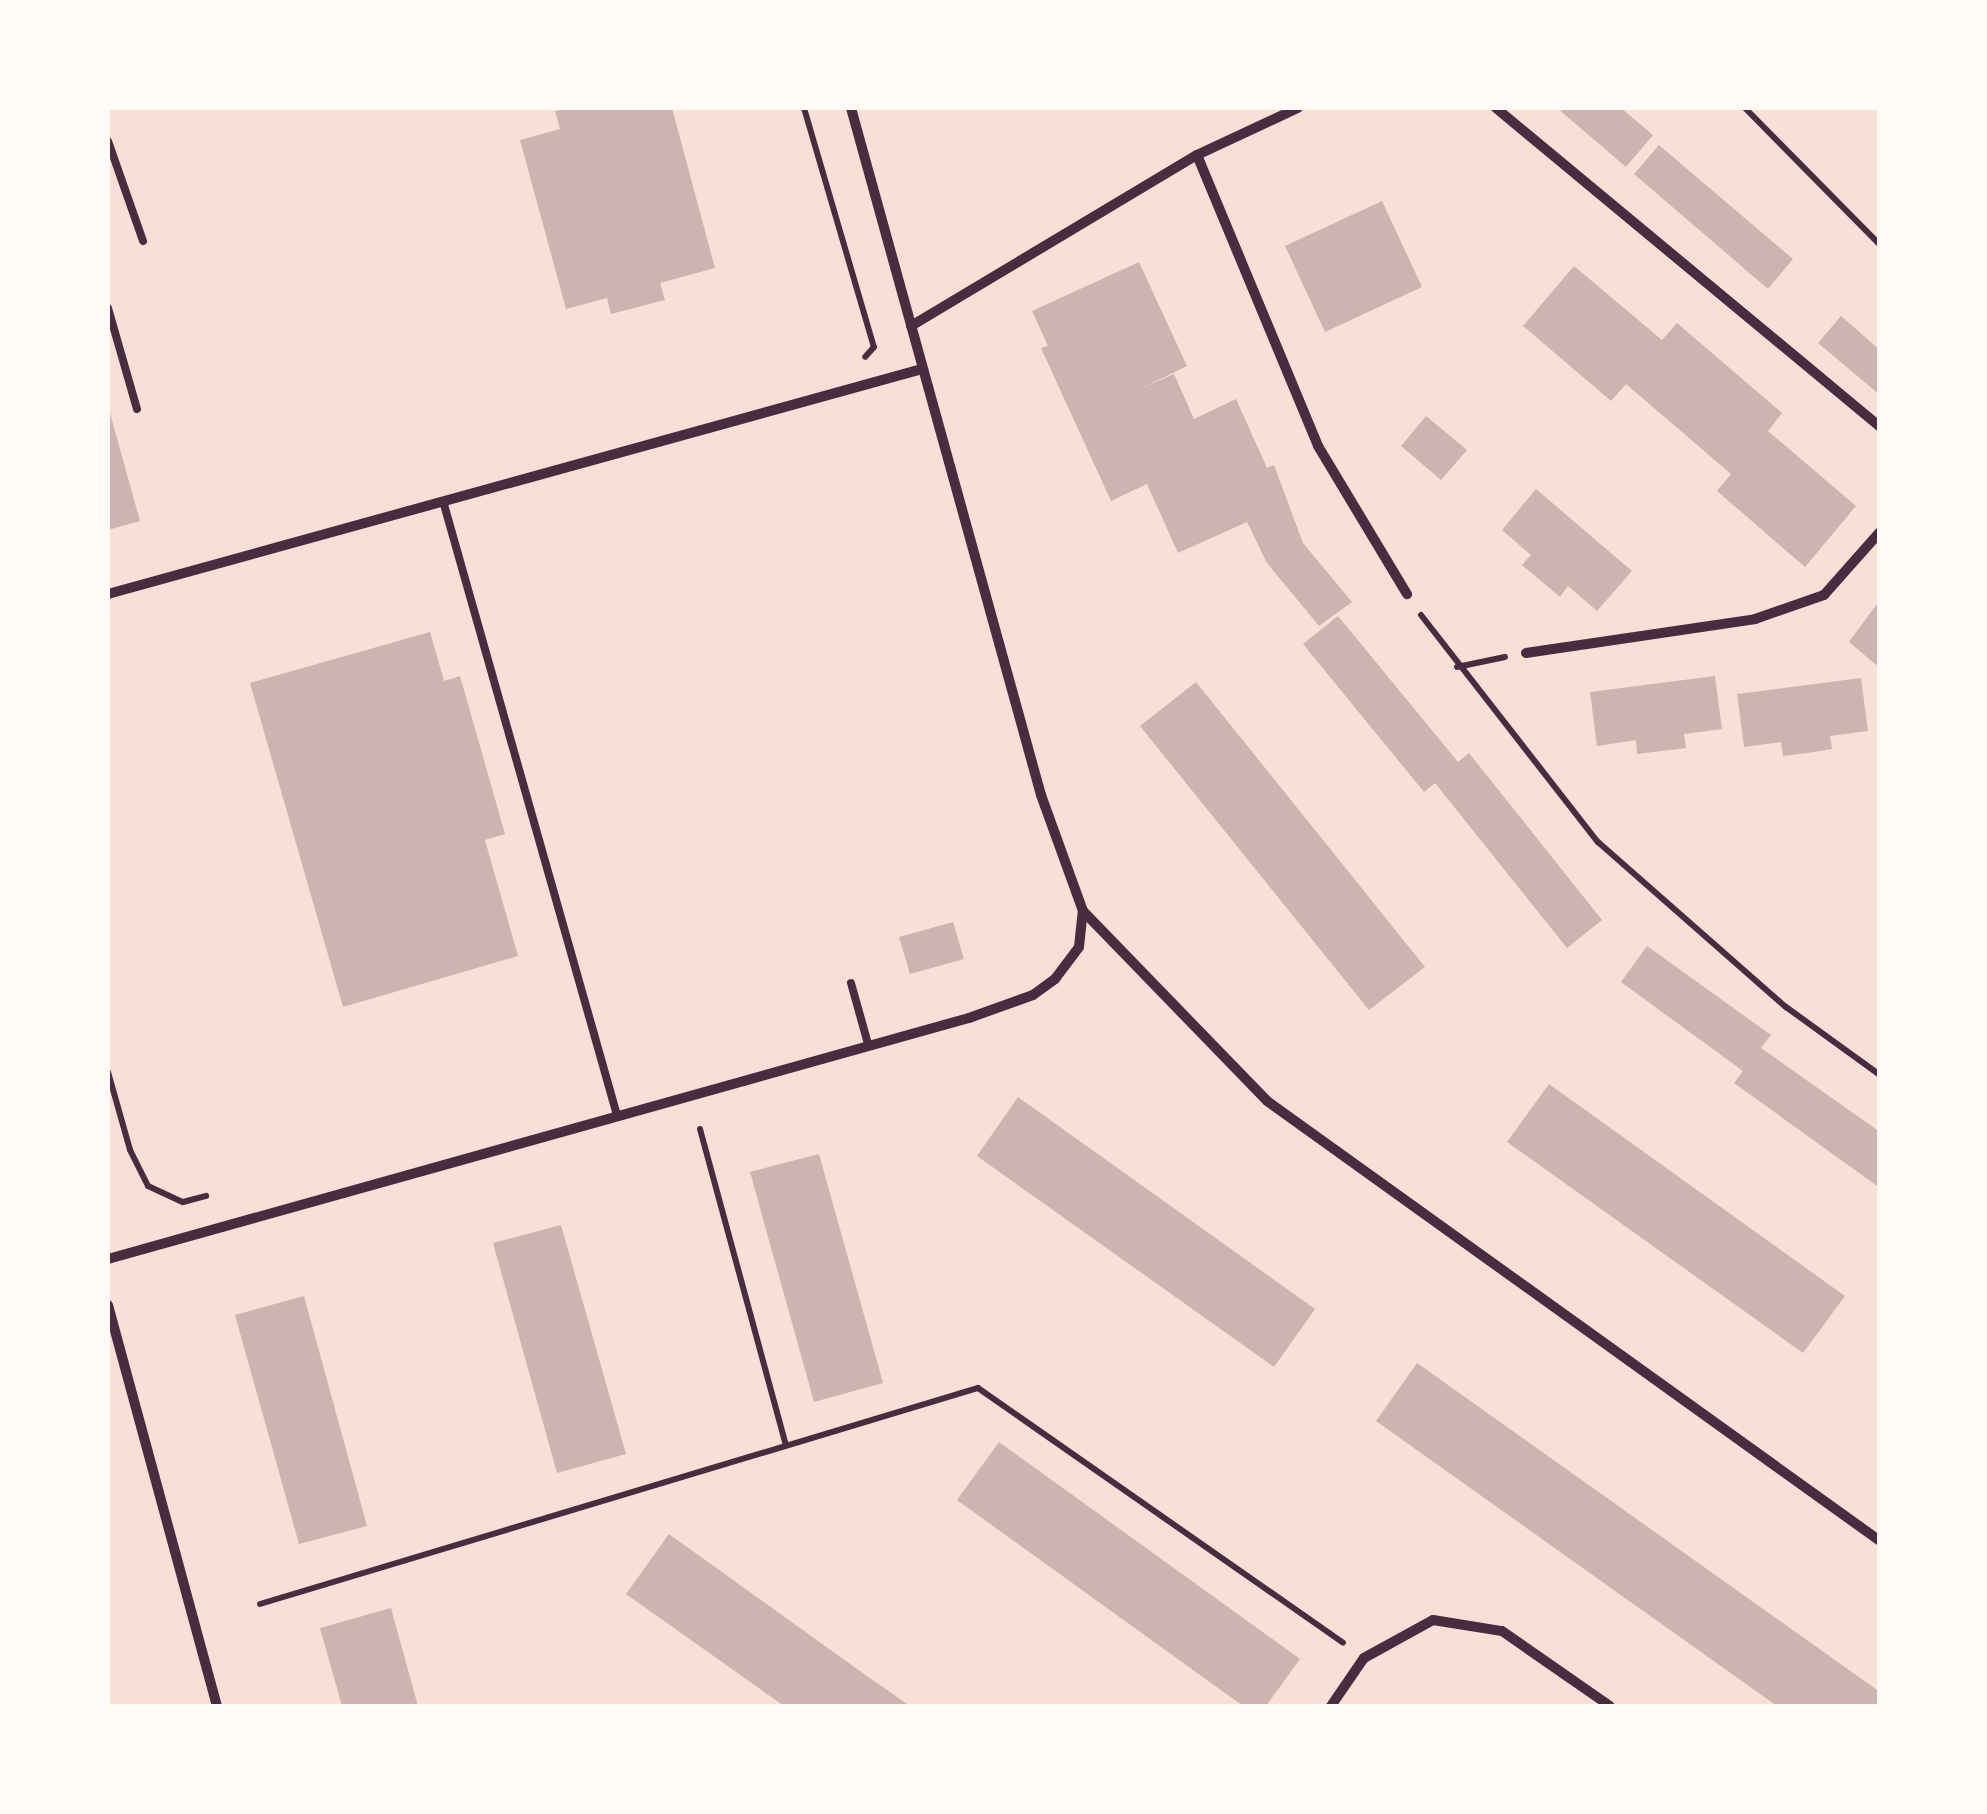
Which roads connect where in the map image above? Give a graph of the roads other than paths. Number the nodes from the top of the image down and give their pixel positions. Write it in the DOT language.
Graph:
graph roads {
  1 [pos="851,108"];
  2 [pos="1298,108"];
  3 [pos="1496,108"];
  4 [pos="108,140"];
  5 [pos="1197,155"];
  6 [pos="143,241"];
  7 [pos="108,308"];
  8 [pos="911,326"];
  9 [pos="922,369"];
  10 [pos="137,409"];
  11 [pos="1880,427"];
  12 [pos="444,501"];
  13 [pos="1880,532"];
  14 [pos="108,594"];
  15 [pos="1406,594"];
  16 [pos="1526,653"];
  17 [pos="1083,911"];
  18 [pos="851,983"];
  19 [pos="868,1044"];
  20 [pos="617,1115"];
  21 [pos="108,1259"];
  22 [pos="108,1305"];
  23 [pos="1880,1542"];
  24 [pos="217,1706"];
  25 [pos="1331,1706"];
  26 [pos="1610,1706"];
  1 -- 8 [label="street"];
  2 -- 5 [label="street"];
  3 -- 11 [label="street"];
  4 -- 6 [label="lane"];
  5 -- 8 [label="street"];
  5 -- 15 [label="street"];
  7 -- 10 [label="lane"];
  8 -- 9 [label="street"];
  9 -- 12 [label="street"];
  9 -- 17 [label="street"];
  12 -- 14 [label="street"];
  12 -- 20 [label="lane"];
  13 -- 16 [label="street"];
  17 -- 19 [label="street"];
  17 -- 23 [label="street"];
  18 -- 19 [label="lane"];
  19 -- 20 [label="street"];
  20 -- 21 [label="street"];
  22 -- 24 [label="street"];
  25 -- 26 [label="street"];
}
